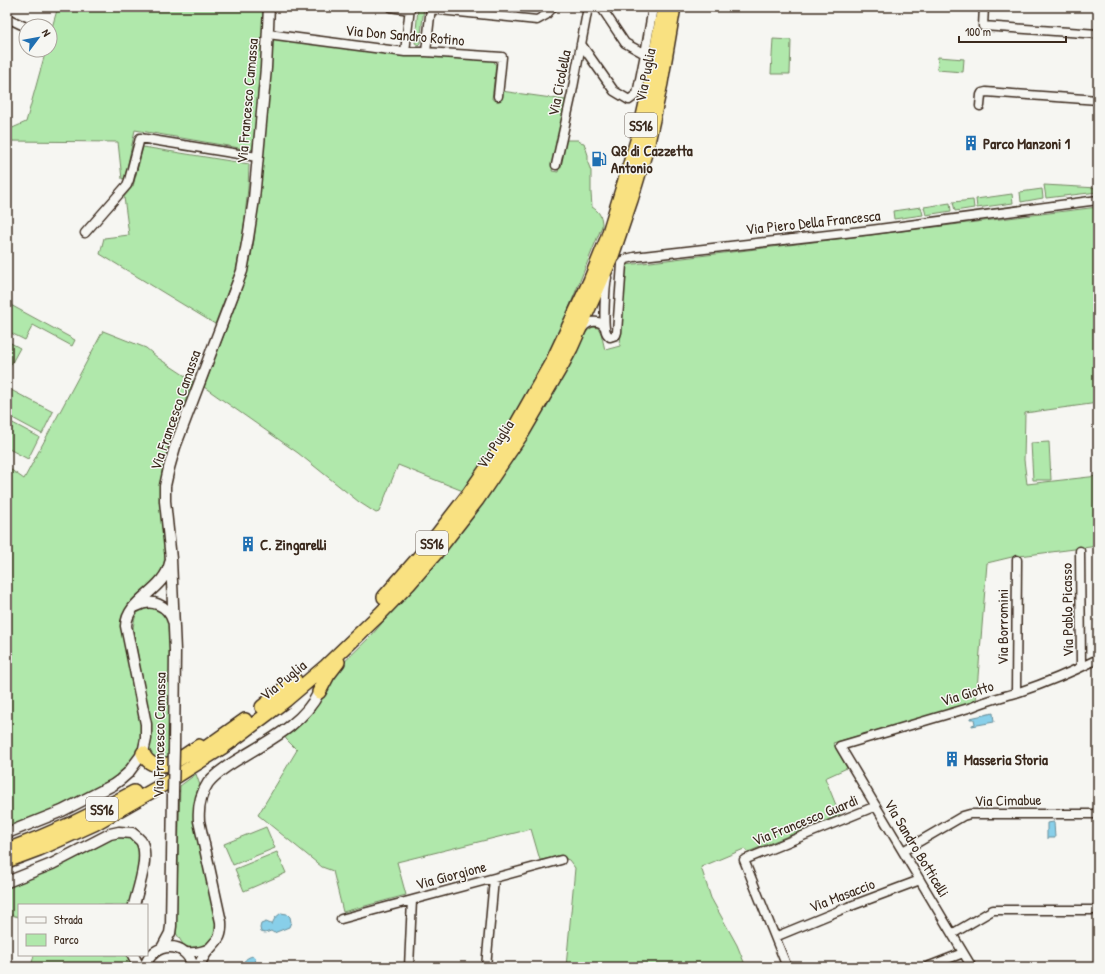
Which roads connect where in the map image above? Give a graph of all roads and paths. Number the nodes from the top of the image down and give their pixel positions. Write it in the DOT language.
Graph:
graph roads {
  1 [pos="269,7"];
  2 [pos="390,7"];
  3 [pos="553,7"];
  4 [pos="588,7"];
  5 [pos="601,7"];
  6 [pos="653,7"];
  7 [pos="664,7"];
  8 [pos="674,7"];
  9 [pos="984,7"];
  10 [pos="410,8"];
  11 [pos="431,8"];
  12 [pos="7,19"];
  13 [pos="18,24"];
  14 [pos="268,34"];
  15 [pos="1098,34"];
  16 [pos="581,44"];
  17 [pos="405,52"];
  18 [pos="426,52"];
  19 [pos="645,54"];
  20 [pos="498,96"];
  21 [pos="1098,100"];
  22 [pos="980,106"];
  23 [pos="257,157"];
  24 [pos="556,165"];
  25 [pos="1098,200"];
  26 [pos="84,233"];
  27 [pos="612,256"];
  28 [pos="605,328"];
  29 [pos="571,348"];
  30 [pos="1080,552"];
  31 [pos="171,559"];
  32 [pos="1017,560"];
  33 [pos="173,594"];
  34 [pos="147,600"];
  35 [pos="380,614"];
  36 [pos="174,628"];
  37 [pos="1098,659"];
  38 [pos="1081,667"];
  39 [pos="319,692"];
  40 [pos="1016,693"];
  41 [pos="236,726"];
  42 [pos="840,746"];
  43 [pos="143,753"];
  44 [pos="169,782"];
  45 [pos="876,806"];
  46 [pos="1098,814"];
  47 [pos="7,833"];
  48 [pos="7,850"];
  49 [pos="903,851"];
  50 [pos="561,860"];
  51 [pos="7,861"];
  52 [pos="494,879"];
  53 [pos="920,880"];
  54 [pos="7,882"];
  55 [pos="412,900"];
  56 [pos="134,904"];
  57 [pos="1098,910"];
  58 [pos="341,918"];
  59 [pos="171,926"];
  60 [pos="952,934"];
  61 [pos="775,937"];
  62 [pos="212,947"];
  63 [pos="155,949"];
  64 [pos="182,951"];
  65 [pos="963,953"];
  66 [pos="134,956"];
  67 [pos="970,965"];
  68 [pos="139,967"];
  69 [pos="145,967"];
  70 [pos="194,967"];
  71 [pos="198,967"];
  72 [pos="409,967"];
  73 [pos="486,967"];
  74 [pos="787,967"];
  75 [pos="927,967"];
  1 -- 14 [label="street, Via Francesco Camassa"];
  2 -- 10 [label="street"];
  3 -- 11 [label="street"];
  4 -- 16 [label="street, Via Cicolella"];
  5 -- 19 [label="street"];
  6 -- 19 [label="street"];
  7 -- 41 [label="highway, Via Puglia / SS16"];
  8 -- 27 [label="highway, Via Puglia / SS16"];
  9 -- 15 [label="street"];
  10 -- 17 [label="street"];
  11 -- 18 [label="street"];
  12 -- 13 [label="street"];
  14 -- 17 [label="street, Via Don Sandro Rotino"];
  14 -- 23 [label="street, Via Francesco Camassa"];
  16 -- 19 [label="street"];
  16 -- 24 [label="street, Via Cicolella"];
  17 -- 18 [label="street, Via Don Sandro Rotino"];
  18 -- 20 [label="street, Via Don Sandro Rotino"];
  21 -- 22 [label="street"];
  23 -- 26 [label="street"];
  23 -- 31 [label="street, Via Francesco Camassa"];
  25 -- 28 [label="street, Via Piero Della Francesca"];
  27 -- 28 [label="street"];
  27 -- 29 [label="highway, Via Puglia / SS16"];
  28 -- 29 [label="street, Via Piero Della Francesca"];
  29 -- 35 [label="highway, Via Puglia / SS16"];
  30 -- 38 [label="street, Via Pablo Picasso"];
  31 -- 33 [label="street, Via Francesco Camassa"];
  31 -- 34 [label="street"];
  32 -- 40 [label="street, Via Borromini"];
  33 -- 34 [label="street"];
  33 -- 36 [label="street, Via Francesco Camassa"];
  34 -- 36 [label="street"];
  34 -- 43 [label="street"];
  35 -- 39 [label="highway"];
  35 -- 44 [label="highway, Via Puglia / SS16"];
  36 -- 44 [label="street, Via Francesco Camassa, bridge"];
  37 -- 38 [label="street, Via Giotto"];
  38 -- 40 [label="street, Via Giotto"];
  39 -- 62 [label="street"];
  40 -- 42 [label="street, Via Giotto"];
  41 -- 43 [label="highway"];
  41 -- 44 [label="highway, Via Puglia / SS16"];
  42 -- 45 [label="street, Via Sandro Botticelli"];
  43 -- 47 [label="street"];
  44 -- 48 [label="highway, SS16"];
  44 -- 51 [label="highway, SS16"];
  44 -- 59 [label="street, Via Francesco Camassa"];
  45 -- 49 [label="street, Via Sandro Botticelli"];
  45 -- 61 [label="street, Via Francesco Guardi"];
  46 -- 49 [label="street, Via Cimabue"];
  49 -- 53 [label="street, Via Sandro Botticelli"];
  50 -- 52 [label="street, Via Giorgione"];
  52 -- 55 [label="street, Via Giorgione"];
  52 -- 73 [label="street"];
  53 -- 60 [label="street, Via Sandro Botticelli"];
  53 -- 61 [label="street, Via Masaccio"];
  54 -- 56 [label="street"];
  55 -- 58 [label="street"];
  55 -- 72 [label="street, Via Giorgione"];
  57 -- 60 [label="street"];
  59 -- 63 [label="street, Via Francesco Camassa"];
  59 -- 64 [label="street, Via Francesco Camassa"];
  60 -- 65 [label="street, Via Sandro Botticelli"];
  61 -- 74 [label="street"];
  62 -- 64 [label="street"];
  62 -- 71 [label="street"];
  63 -- 64 [label="street"];
  63 -- 69 [label="street, Via Francesco Camassa"];
  64 -- 70 [label="street, Via Francesco Camassa"];
  65 -- 67 [label="street, Via Sandro Botticelli"];
  65 -- 75 [label="street"];
  66 -- 68 [label="street"];
}
